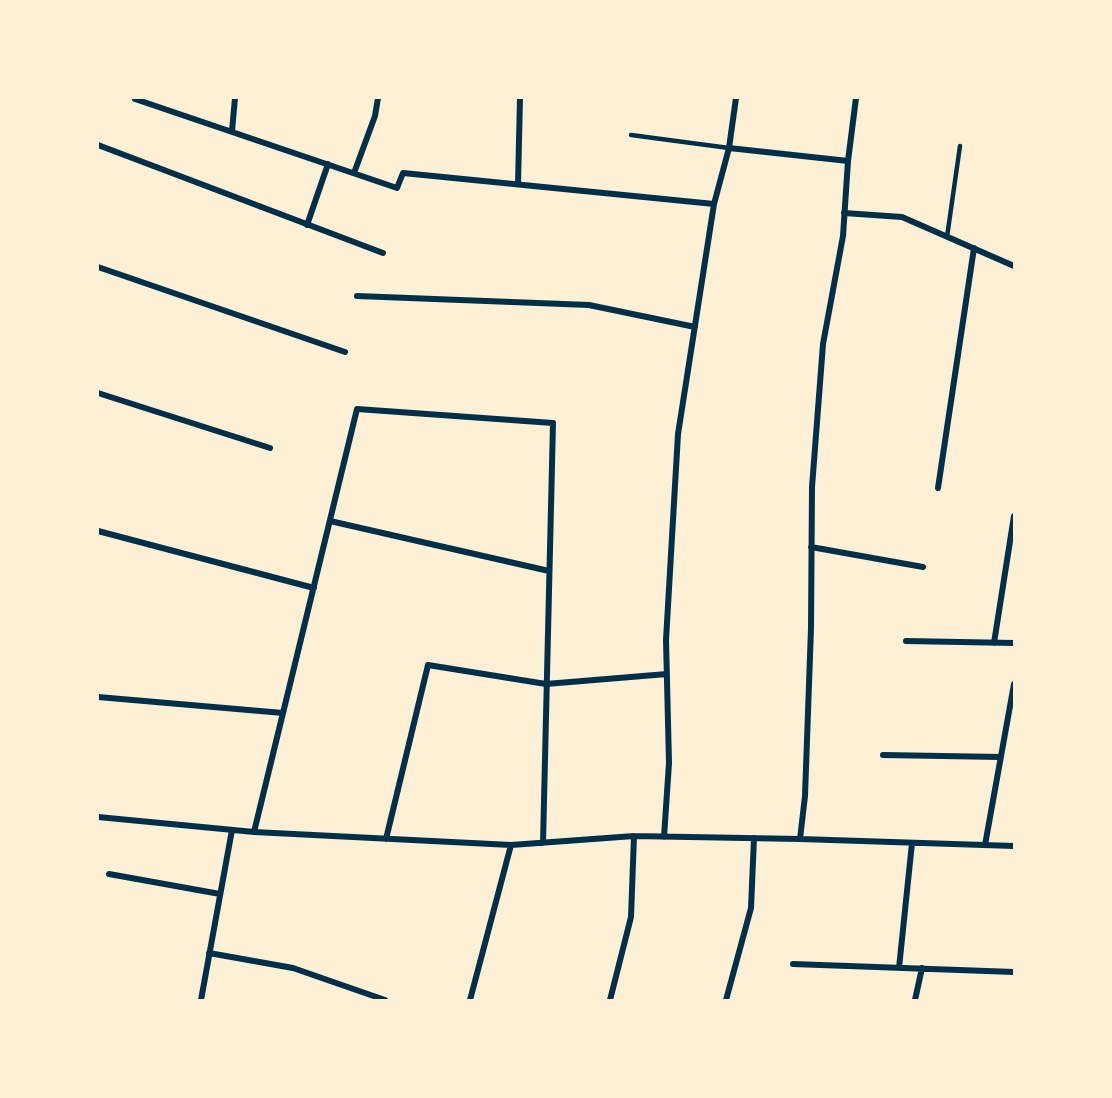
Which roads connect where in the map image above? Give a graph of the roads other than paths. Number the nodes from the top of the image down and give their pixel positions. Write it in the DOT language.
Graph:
graph roads {
  1 [pos="235,98"];
  2 [pos="378,98"];
  3 [pos="520,98"];
  4 [pos="736,98"];
  5 [pos="856,98"];
  6 [pos="135,99"];
  7 [pos="232,131"];
  8 [pos="631,135"];
  9 [pos="98,145"];
  10 [pos="960,146"];
  11 [pos="729,148"];
  12 [pos="848,161"];
  13 [pos="328,164"];
  14 [pos="354,173"];
  15 [pos="518,184"];
  16 [pos="714,204"];
  17 [pos="844,213"];
  18 [pos="307,225"];
  19 [pos="947,237"];
  20 [pos="974,248"];
  21 [pos="383,254"];
  22 [pos="1014,266"];
  23 [pos="98,267"];
  24 [pos="357,296"];
  25 [pos="695,327"];
  26 [pos="345,352"];
  27 [pos="98,393"];
  28 [pos="270,448"];
  29 [pos="938,488"];
  30 [pos="1014,516"];
  31 [pos="330,521"];
  32 [pos="98,531"];
  33 [pos="811,547"];
  34 [pos="923,567"];
  35 [pos="549,571"];
  36 [pos="314,588"];
  37 [pos="906,641"];
  38 [pos="994,643"];
  39 [pos="1014,644"];
  40 [pos="667,674"];
  41 [pos="546,684"];
  42 [pos="1014,684"];
  43 [pos="98,697"];
  44 [pos="283,713"];
  45 [pos="883,755"];
  46 [pos="1001,757"];
  47 [pos="98,817"];
  48 [pos="232,830"];
  49 [pos="254,832"];
  50 [pos="634,836"];
  51 [pos="664,837"];
  52 [pos="754,838"];
  53 [pos="386,839"];
  54 [pos="801,839"];
  55 [pos="543,843"];
  56 [pos="912,843"];
  57 [pos="511,845"];
  58 [pos="985,845"];
  59 [pos="1014,846"];
  60 [pos="109,874"];
  61 [pos="220,894"];
  62 [pos="209,952"];
  63 [pos="793,964"];
  64 [pos="899,968"];
  65 [pos="922,969"];
  66 [pos="1014,972"];
  67 [pos="201,1000"];
  68 [pos="385,1000"];
  69 [pos="470,1000"];
  70 [pos="610,1000"];
  71 [pos="726,1000"];
  72 [pos="915,1000"];
  1 -- 7 [label="street"];
  2 -- 14 [label="street"];
  3 -- 15 [label="street"];
  4 -- 11 [label="street"];
  5 -- 12 [label="street"];
  6 -- 7 [label="street"];
  7 -- 13 [label="street"];
  8 -- 11 [label="lane"];
  9 -- 18 [label="street"];
  10 -- 19 [label="lane"];
  11 -- 12 [label="street"];
  11 -- 16 [label="street"];
  12 -- 17 [label="street"];
  13 -- 14 [label="street"];
  13 -- 18 [label="street"];
  14 -- 15 [label="street"];
  15 -- 16 [label="street"];
  16 -- 25 [label="street"];
  17 -- 19 [label="street"];
  17 -- 33 [label="street"];
  18 -- 21 [label="street"];
  19 -- 20 [label="street"];
  20 -- 22 [label="street"];
  20 -- 29 [label="street"];
  23 -- 26 [label="street"];
  24 -- 25 [label="street"];
  25 -- 40 [label="street"];
  27 -- 28 [label="street"];
  30 -- 38 [label="street"];
  31 -- 35 [label="street"];
  31 -- 35 [label="street"];
  31 -- 36 [label="street"];
  32 -- 36 [label="street"];
  33 -- 34 [label="street"];
  33 -- 54 [label="street"];
  35 -- 41 [label="street"];
  36 -- 44 [label="street"];
  37 -- 38 [label="street"];
  38 -- 39 [label="street"];
  40 -- 41 [label="street"];
  40 -- 51 [label="street"];
  41 -- 53 [label="street"];
  41 -- 55 [label="street"];
  42 -- 46 [label="street"];
  43 -- 44 [label="street"];
  44 -- 49 [label="street"];
  45 -- 46 [label="street"];
  46 -- 58 [label="street"];
  47 -- 48 [label="street"];
  48 -- 49 [label="street"];
  48 -- 61 [label="street"];
  49 -- 53 [label="street"];
  50 -- 51 [label="street"];
  50 -- 55 [label="street"];
  50 -- 70 [label="street"];
  51 -- 52 [label="street"];
  52 -- 54 [label="street"];
  52 -- 71 [label="street"];
  53 -- 57 [label="street"];
  54 -- 56 [label="street"];
  55 -- 57 [label="street"];
  56 -- 58 [label="street"];
  56 -- 64 [label="street"];
  57 -- 69 [label="street"];
  58 -- 59 [label="street"];
  60 -- 61 [label="street"];
  61 -- 62 [label="street"];
  62 -- 67 [label="street"];
  62 -- 68 [label="street"];
  63 -- 64 [label="street"];
  64 -- 65 [label="street"];
  65 -- 66 [label="street"];
  65 -- 72 [label="street"];
}
